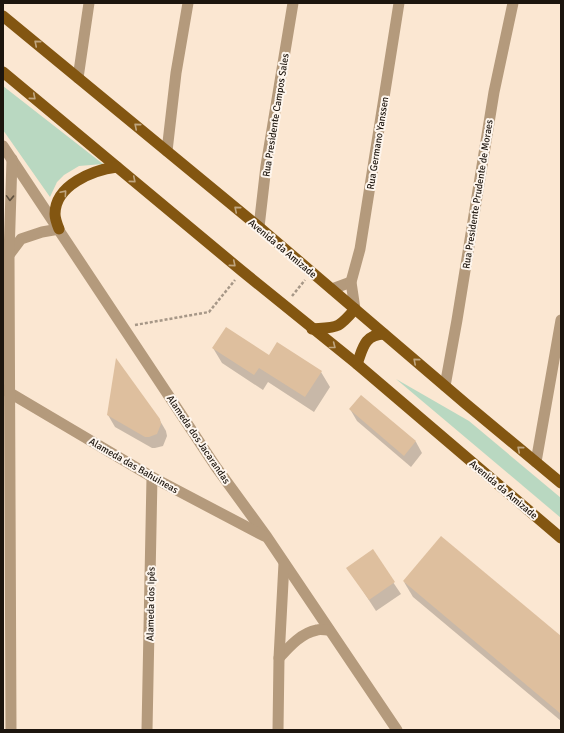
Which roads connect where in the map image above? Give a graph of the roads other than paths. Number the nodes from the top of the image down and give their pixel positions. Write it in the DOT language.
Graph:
graph roads {
  1 [pos="89,3"];
  2 [pos="188,3"];
  3 [pos="292,3"];
  4 [pos="399,3"];
  5 [pos="513,3"];
  6 [pos="3,16"];
  7 [pos="3,72"];
  8 [pos="78,78"];
  9 [pos="3,146"];
  10 [pos="168,151"];
  11 [pos="12,159"];
  12 [pos="117,167"];
  13 [pos="259,227"];
  14 [pos="58,229"];
  15 [pos="9,256"];
  16 [pos="352,282"];
  17 [pos="332,289"];
  18 [pos="355,309"];
  19 [pos="561,320"];
  20 [pos="312,329"];
  21 [pos="384,334"];
  22 [pos="357,364"];
  23 [pos="445,386"];
  24 [pos="7,391"];
  25 [pos="536,462"];
  26 [pos="152,477"];
  27 [pos="561,483"];
  28 [pos="267,537"];
  29 [pos="561,538"];
  30 [pos="284,563"];
  31 [pos="329,630"];
  32 [pos="279,658"];
  33 [pos="11,730"];
  34 [pos="147,730"];
  35 [pos="278,730"];
  36 [pos="397,730"];
  1 -- 8 [label="street"];
  2 -- 10 [label="street"];
  3 -- 13 [label="street, Rua Presidente Campos Sales"];
  4 -- 16 [label="street, Rua Germano Yanssen"];
  5 -- 23 [label="street, Rua Presidente Prudente de Moraes"];
  8 -- 6 [label="main road, Avenida da Amizade, one-way"];
  7 -- 12 [label="main road, Avenida da Amizade, one-way"];
  10 -- 8 [label="main road, Avenida da Amizade, one-way"];
  9 -- 11 [label="street, Alameda dos Jacarandas"];
  13 -- 10 [label="main road, Avenida da Amizade, one-way"];
  11 -- 14 [label="street, Alameda dos Jacarandas"];
  11 -- 15 [label="street, one-way"];
  14 -- 12 [label="main road, one-way"];
  12 -- 20 [label="main road, Avenida da Amizade, one-way"];
  13 -- 17 [label="main road, Avenida da Amizade"];
  14 -- 15 [label="street"];
  14 -- 28 [label="street, Alameda dos Jacarandas"];
  15 -- 24 [label="street"];
  16 -- 17 [label="street"];
  16 -- 18 [label="street, Rua Germano Yanssen"];
  17 -- 18 [label="main road, Avenida da Amizade"];
  18 -- 20 [label="main road"];
  18 -- 21 [label="main road, Avenida da Amizade"];
  19 -- 25 [label="street"];
  20 -- 22 [label="main road, Avenida da Amizade, one-way"];
  21 -- 22 [label="main road"];
  23 -- 21 [label="main road, Avenida da Amizade, one-way"];
  22 -- 29 [label="main road, Avenida da Amizade"];
  25 -- 23 [label="main road, Avenida da Amizade, one-way"];
  24 -- 26 [label="street, Alameda das Bahuineas"];
  24 -- 33 [label="street"];
  25 -- 27 [label="main road, Avenida da Amizade"];
  26 -- 28 [label="street, Alameda das Bahuineas"];
  26 -- 34 [label="street, Alameda dos Ipês"];
  28 -- 30 [label="street, Alameda dos Jacarandas"];
  30 -- 31 [label="street, Alameda dos Jacarandas"];
  30 -- 32 [label="street"];
  31 -- 32 [label="street"];
  31 -- 36 [label="street, Alameda dos Jacarandas"];
  32 -- 35 [label="street"];
}
